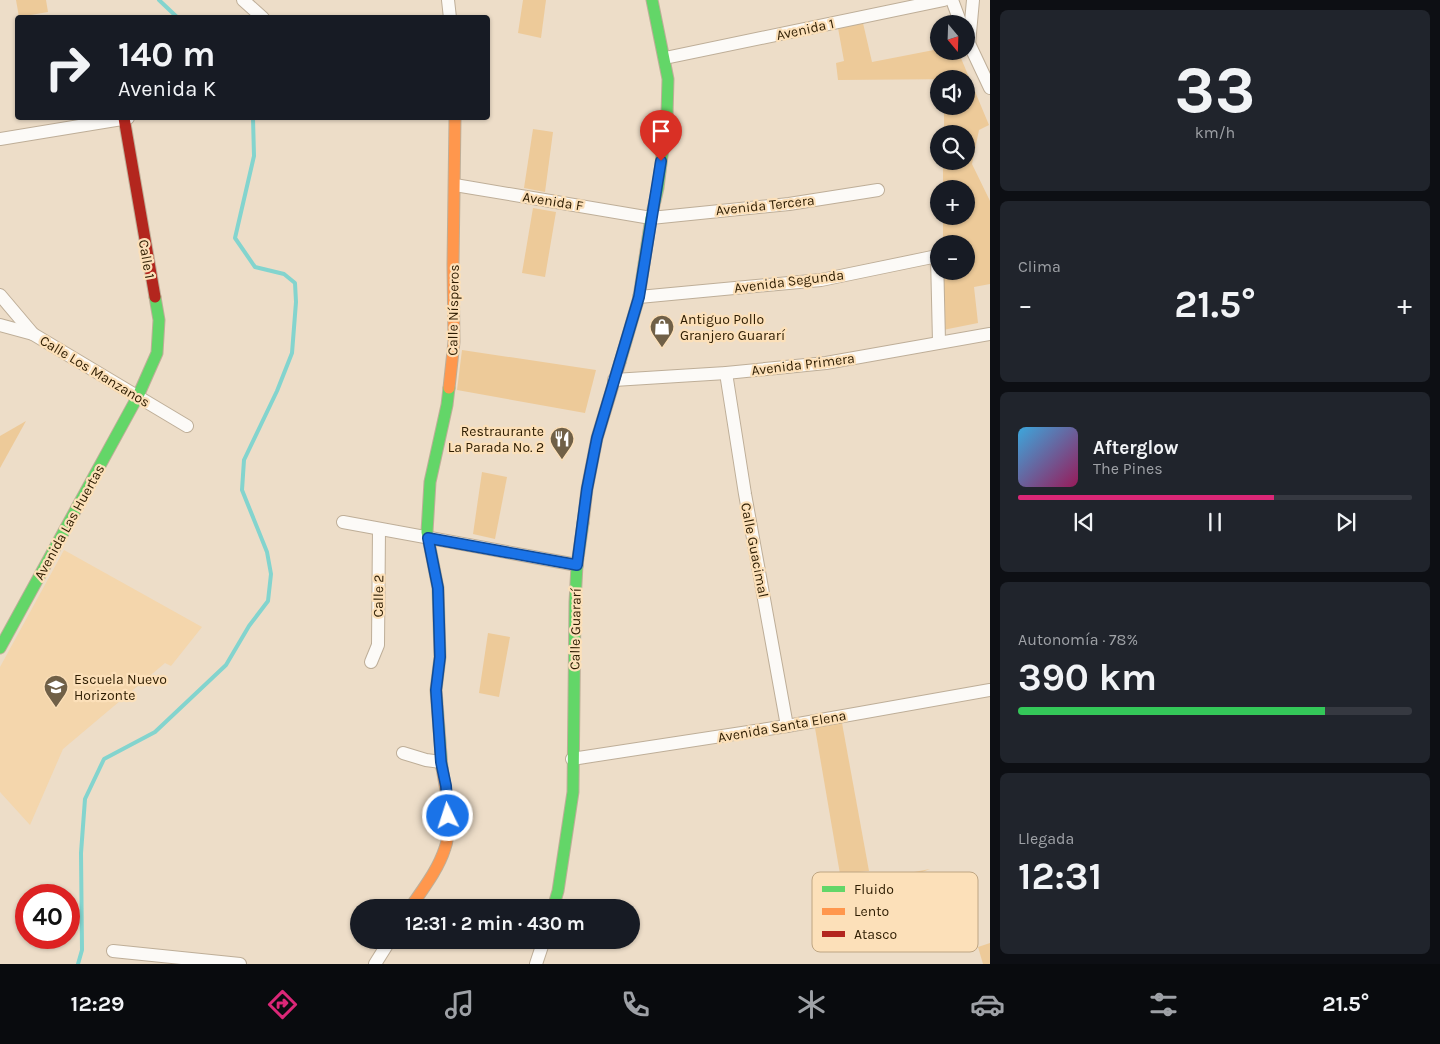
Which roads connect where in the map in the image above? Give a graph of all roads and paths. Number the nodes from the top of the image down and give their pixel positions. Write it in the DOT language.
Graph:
graph roads {
  1 [pos="243,0"];
  2 [pos="448,0"];
  3 [pos="652,0"];
  4 [pos="944,0"];
  5 [pos="952,0"];
  6 [pos="973,0"];
  7 [pos="260,15"];
  8 [pos="450,15"];
  9 [pos="958,15"];
  10 [pos="971,15"];
  11 [pos="975,55"];
  12 [pos="665,58"];
  13 [pos="990,88"];
  14 [pos="114,120"];
  15 [pos="126,120"];
  16 [pos="455,120"];
  17 [pos="0,139"];
  18 [pos="455,185"];
  19 [pos="878,190"];
  20 [pos="651,218"];
  21 [pos="0,295"];
  22 [pos="639,297"];
  23 [pos="0,324"];
  24 [pos="33,334"];
  25 [pos="990,334"];
  26 [pos="939,342"];
  27 [pos="726,373"];
  28 [pos="614,380"];
  29 [pos="138,396"];
  30 [pos="187,426"];
  31 [pos="343,522"];
  32 [pos="379,529"];
  33 [pos="428,538"];
  34 [pos="577,565"];
  35 [pos="5,628"];
  36 [pos="0,648"];
  37 [pos="371,662"];
  38 [pos="990,690"];
  39 [pos="787,726"];
  40 [pos="403,753"];
  41 [pos="572,759"];
  42 [pos="441,762"];
  43 [pos="416,899"];
  44 [pos="556,899"];
  45 [pos="384,949"];
  46 [pos="541,949"];
  47 [pos="113,951"];
  48 [pos="240,964"];
  49 [pos="375,964"];
  50 [pos="536,964"];
  1 -- 7 [label="street"];
  2 -- 8 [label="street"];
  3 -- 12 [label="street, Calle Guararí"];
  4 -- 12 [label="street, Avenida 1"];
  5 -- 9 [label="street"];
  6 -- 10 [label="street"];
  11 -- 13 [label="street"];
  12 -- 20 [label="street, Calle Guararí"];
  14 -- 17 [label="street"];
  15 -- 29 [label="street, Calle 1"];
  16 -- 18 [label="street, Calle Nísperos"];
  18 -- 20 [label="street, Avenida F"];
  18 -- 33 [label="street, Calle Nísperos"];
  19 -- 20 [label="street, Avenida Tercera"];
  20 -- 22 [label="street, Calle Guararí"];
  21 -- 24 [label="street"];
  22 -- 26 [label="street, Avenida Segunda"];
  22 -- 28 [label="street, Calle Guararí"];
  23 -- 24 [label="street, Calle Los Manzanos"];
  24 -- 29 [label="street, Calle Los Manzanos"];
  25 -- 26 [label="street, Avenida Primera"];
  26 -- 27 [label="street, Avenida Primera"];
  27 -- 28 [label="street, Avenida Primera"];
  27 -- 39 [label="street, Calle Guacimal"];
  28 -- 34 [label="street, Calle Guararí"];
  29 -- 30 [label="street, Calle Los Manzanos"];
  29 -- 35 [label="street, Avenida Las Huertas"];
  31 -- 32 [label="street"];
  32 -- 33 [label="street"];
  32 -- 37 [label="street, Calle 2"];
  33 -- 34 [label="street"];
  33 -- 42 [label="street, Calle Nísperos"];
  34 -- 41 [label="street, Calle Guararí"];
  35 -- 36 [label="street, Avenida Las Huertas"];
  38 -- 39 [label="street, Avenida Santa Elena"];
  39 -- 41 [label="street, Avenida Santa Elena"];
  40 -- 42 [label="street"];
  41 -- 44 [label="street, Calle Guararí"];
  42 -- 43 [label="street, Calle Nísperos"];
  45 -- 49 [label="street"];
  46 -- 50 [label="street"];
  47 -- 48 [label="street"];
}
